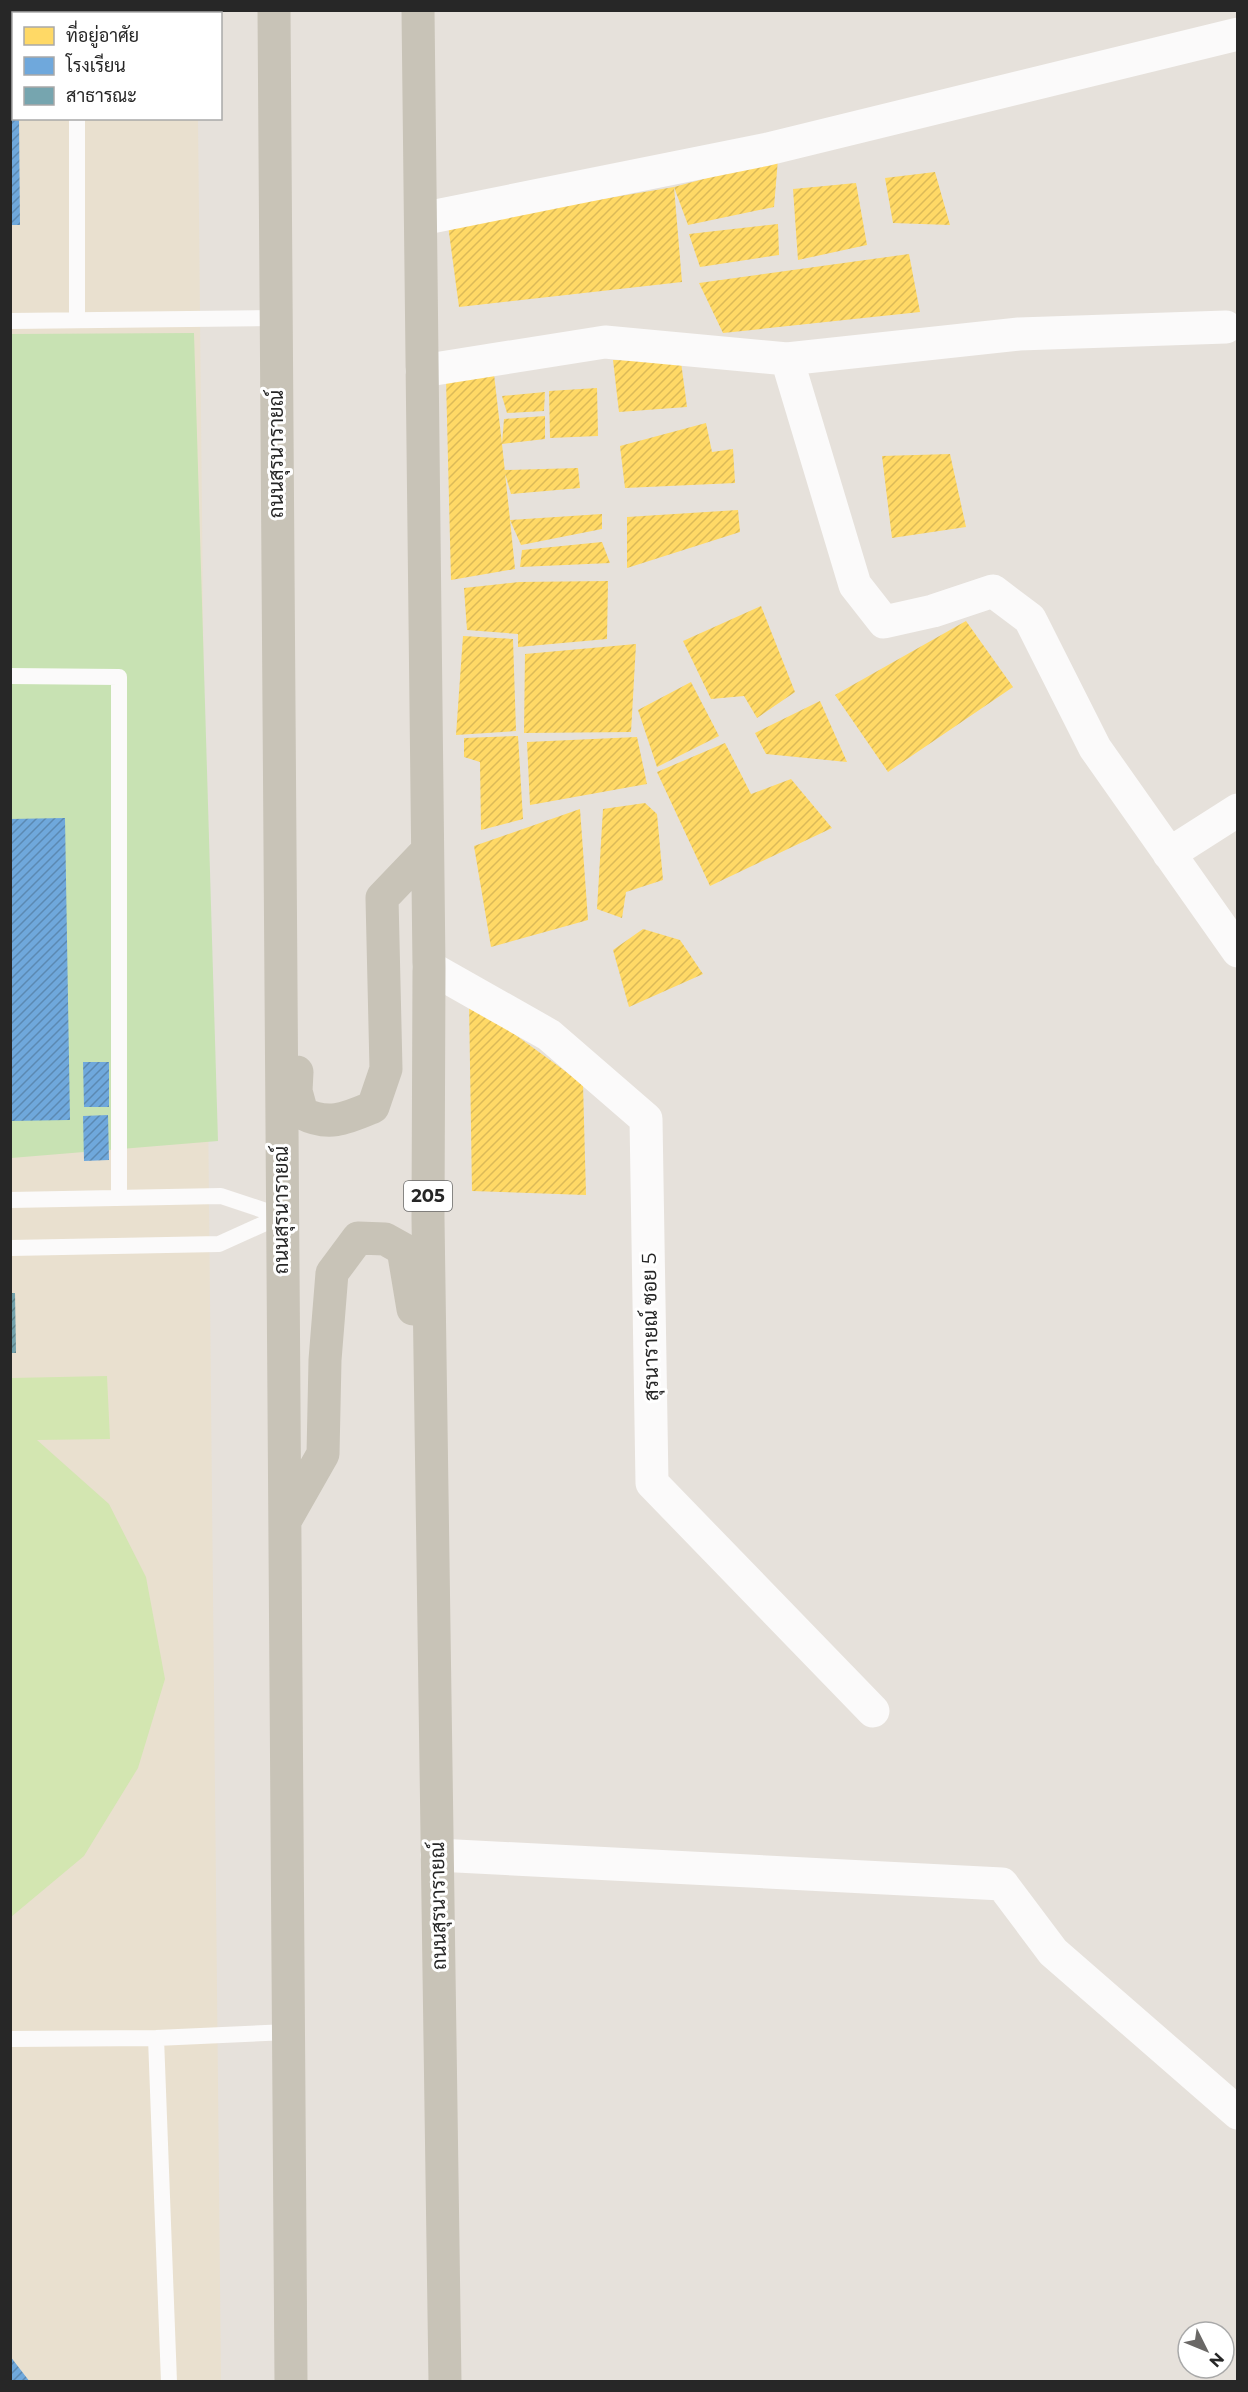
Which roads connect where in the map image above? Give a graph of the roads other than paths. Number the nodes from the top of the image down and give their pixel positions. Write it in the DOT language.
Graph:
graph roads {
  1 [pos="274,10"];
  2 [pos="418,10"];
  3 [pos="1238,34"];
  4 [pos="77,120"];
  5 [pos="421,219"];
  6 [pos="276,318"];
  7 [pos="77,320"];
  8 [pos="10,321"];
  9 [pos="1226,327"];
  10 [pos="787,359"];
  11 [pos="422,371"];
  12 [pos="10,676"];
  13 [pos="1238,810"];
  14 [pos="428,851"];
  15 [pos="1169,855"];
  16 [pos="279,898"];
  17 [pos="1238,951"];
  18 [pos="429,967"];
  19 [pos="119,1198"];
  20 [pos="10,1200"];
  21 [pos="281,1216"];
  22 [pos="10,1248"];
  23 [pos="431,1431"];
  24 [pos="284,1523"];
  25 [pos="873,1711"];
  26 [pos="437,1855"];
  27 [pos="288,2032"];
  28 [pos="156,2038"];
  29 [pos="10,2039"];
  30 [pos="1238,2114"];
  31 [pos="169,2382"];
  32 [pos="291,2382"];
  33 [pos="445,2382"];
  1 -- 6 [label="main road, ถนนสุรนารายณ์"];
  2 -- 5 [label="main road, ถนนสุรนารายณ์ / 205"];
  3 -- 5 [label="street"];
  4 -- 7 [label="lane"];
  5 -- 11 [label="main road, ถนนสุรนารายณ์ / 205"];
  6 -- 7 [label="lane"];
  6 -- 16 [label="main road, ถนนสุรนารายณ์"];
  7 -- 8 [label="lane"];
  9 -- 10 [label="street"];
  10 -- 11 [label="street"];
  10 -- 15 [label="street"];
  11 -- 14 [label="main road, ถนนสุรนารายณ์ / 205"];
  12 -- 19 [label="lane"];
  13 -- 15 [label="street"];
  14 -- 16 [label="main road, ถนนสุรนารายณ์"];
  14 -- 18 [label="main road, ถนนสุรนารายณ์ / 205"];
  15 -- 17 [label="street"];
  16 -- 21 [label="main road, ถนนสุรนารายณ์"];
  18 -- 23 [label="main road, ถนนสุรนารายณ์ / 205"];
  18 -- 25 [label="street, สุรนารายณ์ ซอย 5"];
  19 -- 20 [label="lane"];
  19 -- 21 [label="lane"];
  21 -- 22 [label="lane"];
  21 -- 24 [label="main road, ถนนสุรนารายณ์"];
  23 -- 24 [label="main road, ถนนสุรนารายณ์"];
  23 -- 26 [label="main road, ถนนสุรนารายณ์ / 205"];
  24 -- 27 [label="main road, ถนนสุรนารายณ์"];
  26 -- 30 [label="street"];
  26 -- 33 [label="main road, ถนนสุรนารายณ์ / 205"];
  27 -- 28 [label="lane"];
  27 -- 32 [label="main road, ถนนสุรนารายณ์"];
  28 -- 29 [label="lane"];
  28 -- 31 [label="lane"];
}
